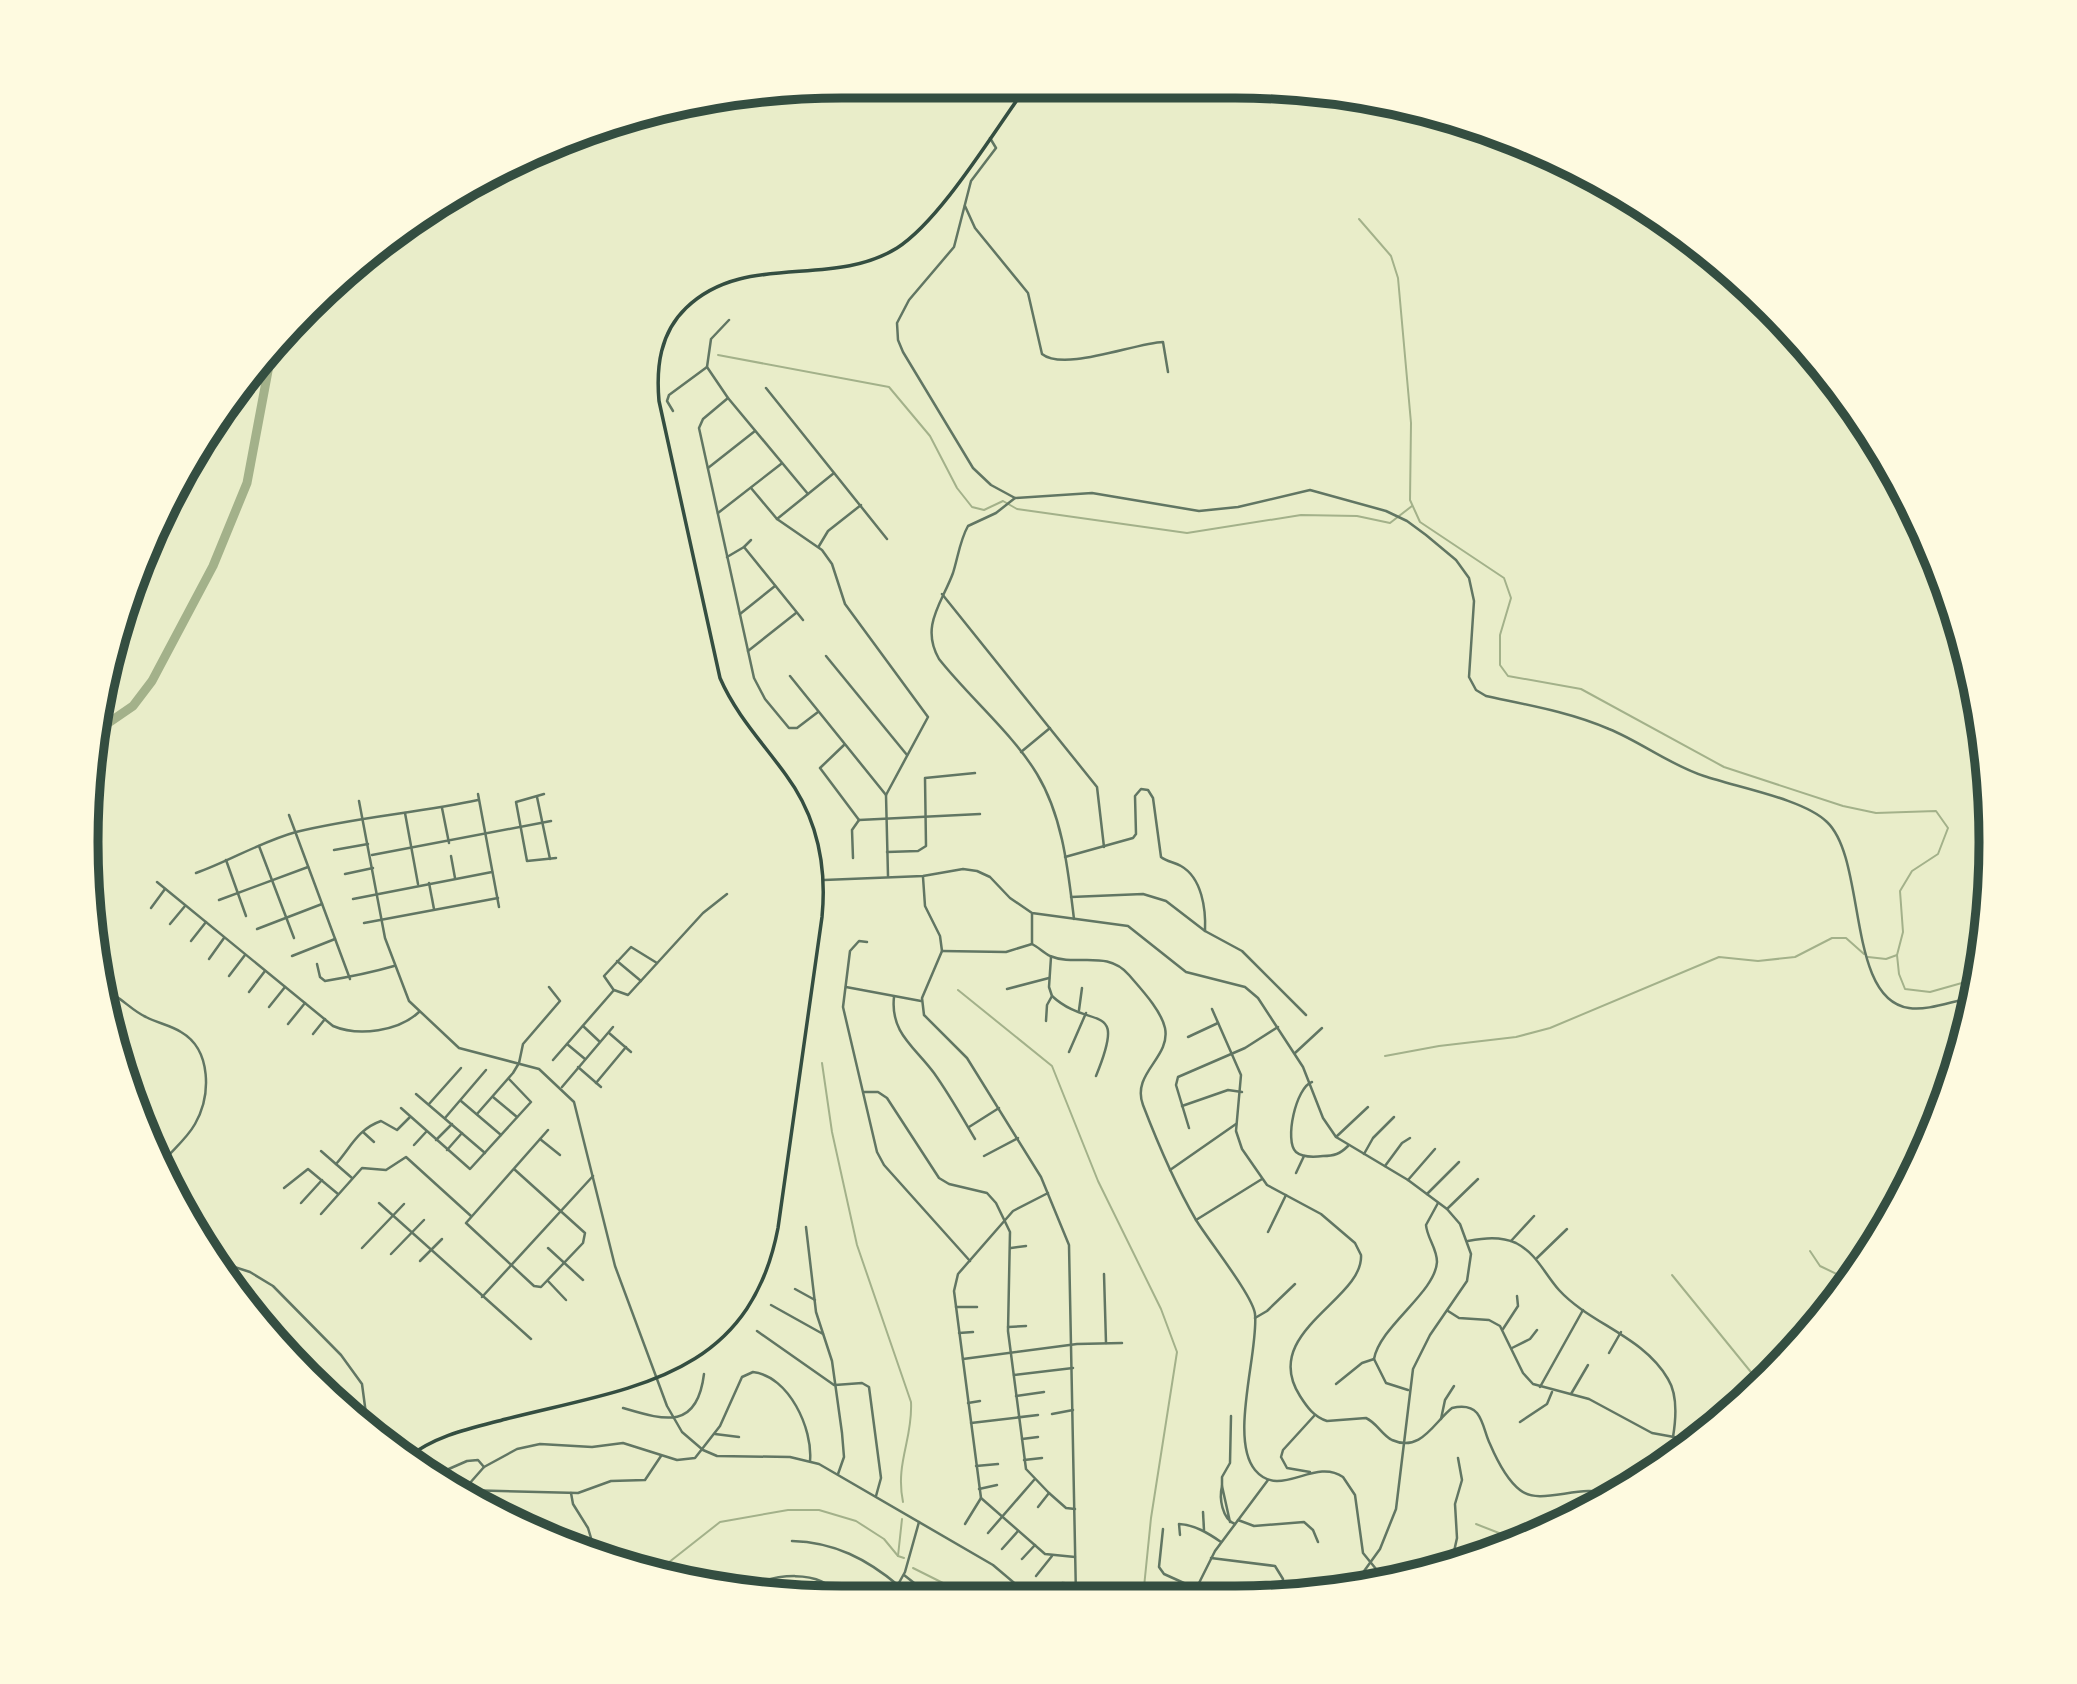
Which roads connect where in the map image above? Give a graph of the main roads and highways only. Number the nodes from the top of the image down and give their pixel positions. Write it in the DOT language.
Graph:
graph roads {
  1 [pos="1018,98"];
  2 [pos="417,1453"];
  1 -- 2 [label="main road"];
}
